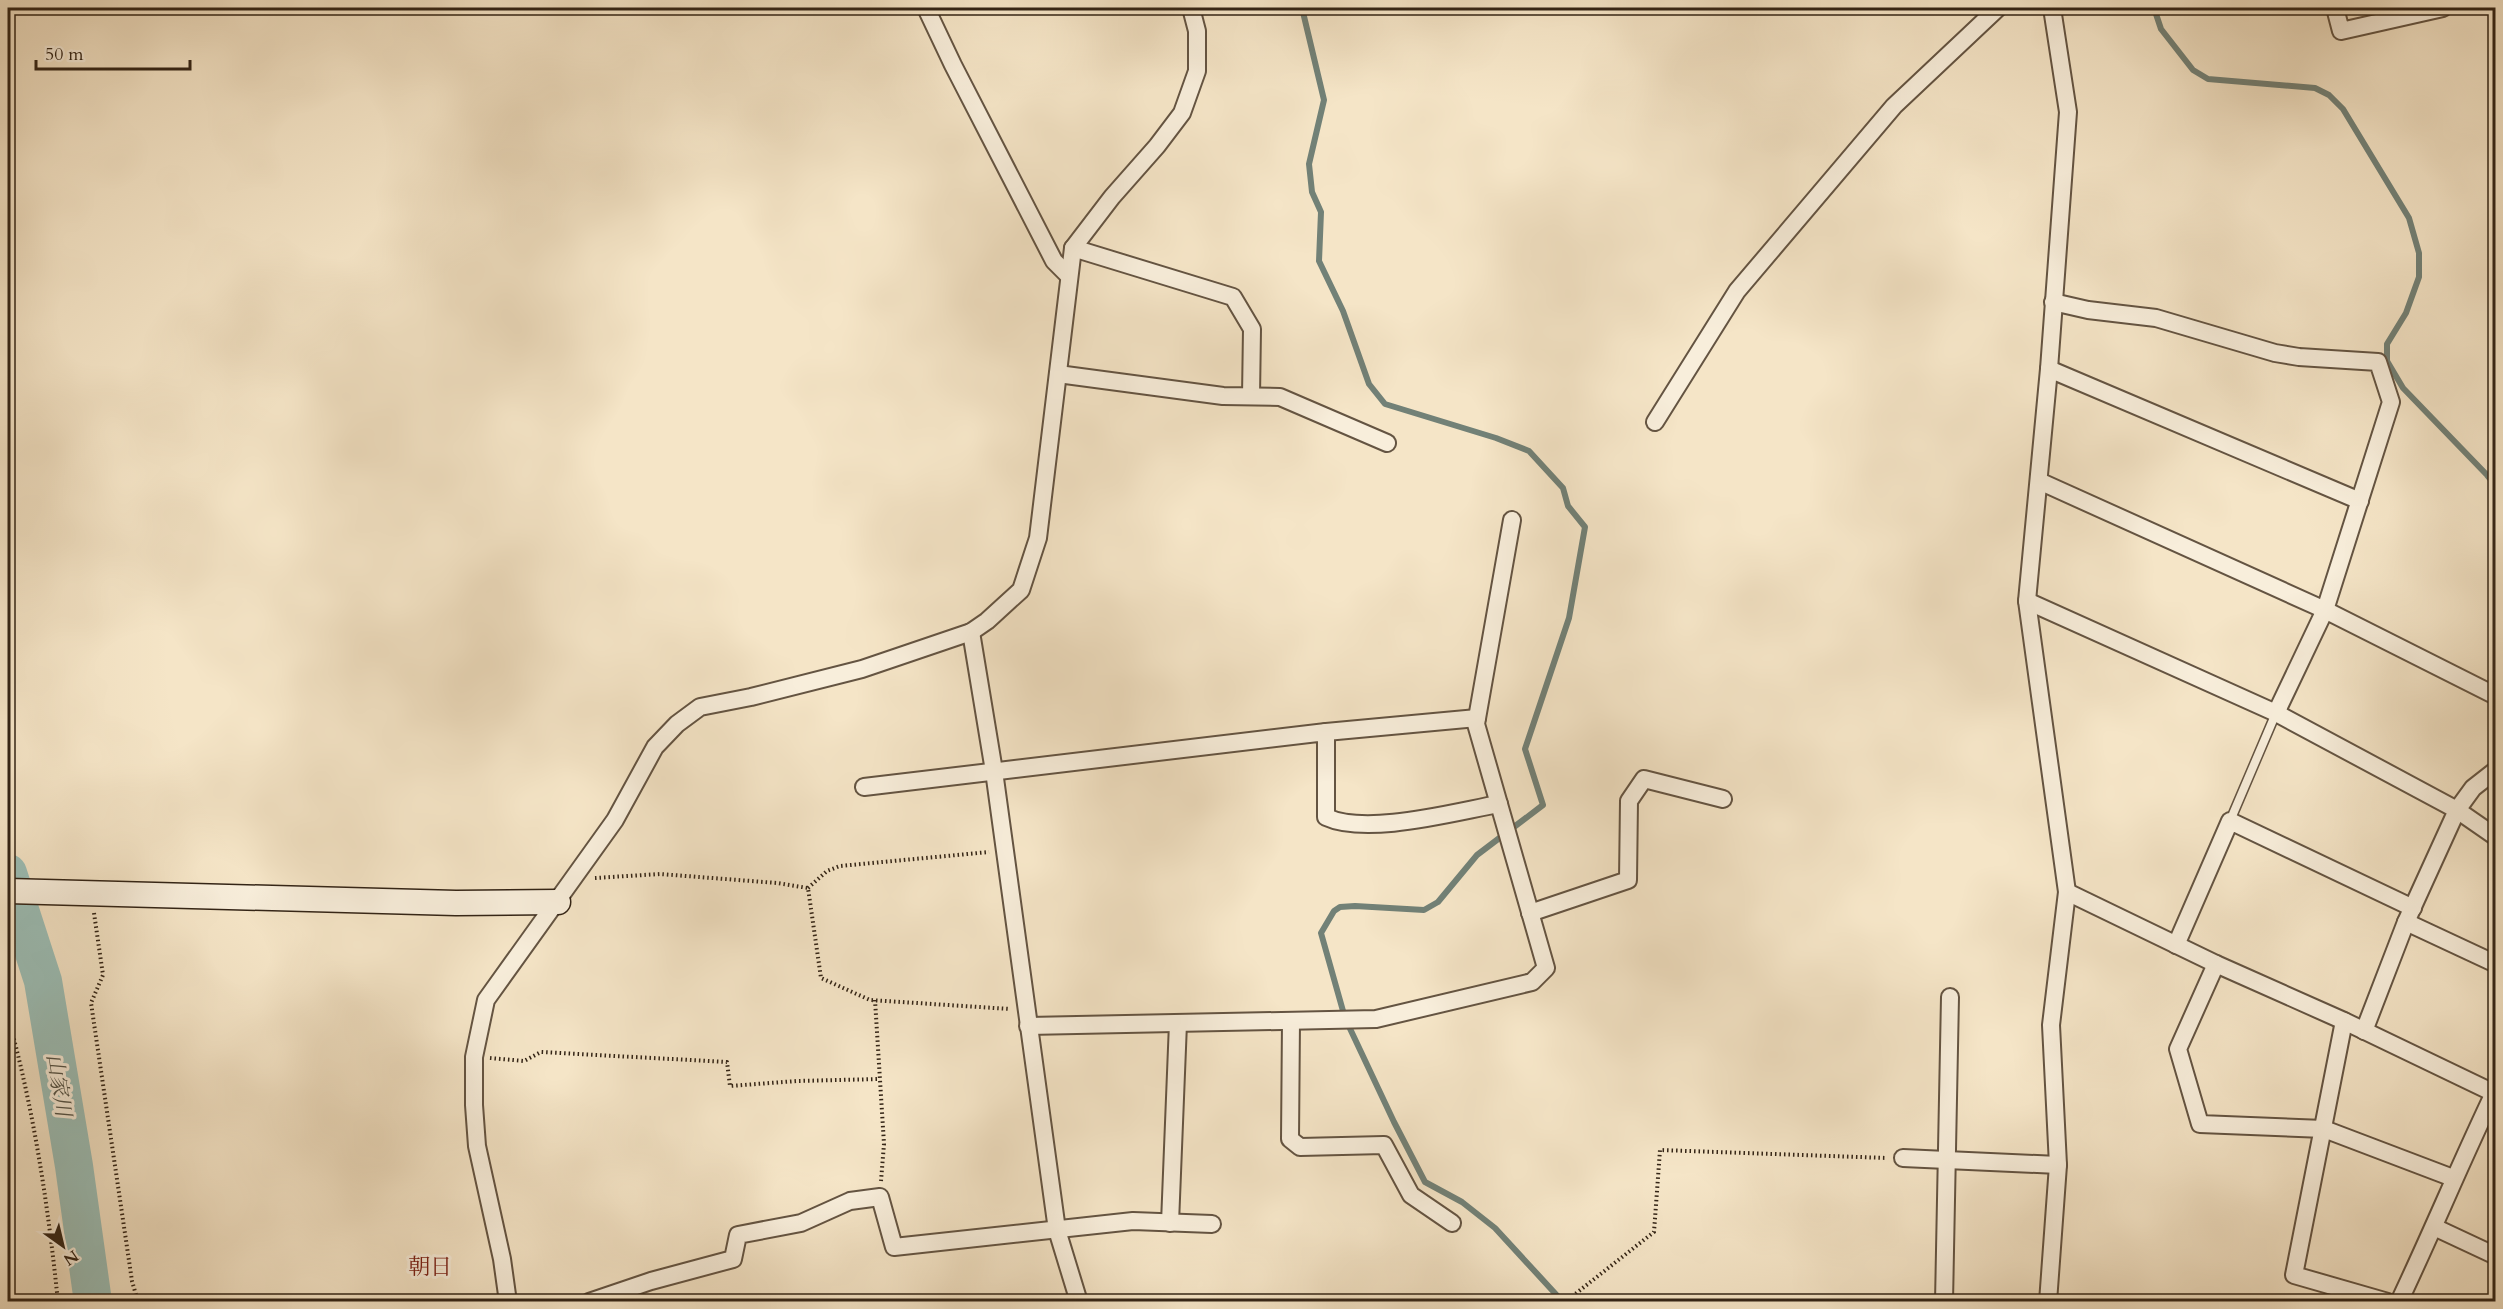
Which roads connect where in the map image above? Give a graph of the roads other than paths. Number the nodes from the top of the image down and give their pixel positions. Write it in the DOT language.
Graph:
graph roads {
  1 [pos="926,8"];
  2 [pos="1191,8"];
  3 [pos="1998,8"];
  4 [pos="2052,8"];
  5 [pos="2335,8"];
  6 [pos="2443,8"];
  7 [pos="1073,248"];
  8 [pos="1069,276"];
  9 [pos="2054,302"];
  10 [pos="2049,369"];
  11 [pos="1058,374"];
  12 [pos="1251,396"];
  13 [pos="1655,422"];
  14 [pos="1387,443"];
  15 [pos="2039,481"];
  16 [pos="2360,501"];
  17 [pos="1512,520"];
  18 [pos="2027,601"];
  19 [pos="2325,610"];
  20 [pos="971,632"];
  21 [pos="2496,696"];
  22 [pos="2276,713"];
  23 [pos="1477,718"];
  24 [pos="1326,732"];
  25 [pos="2496,770"];
  26 [pos="994,771"];
  27 [pos="864,787"];
  28 [pos="1723,799"];
  29 [pos="1499,804"];
  30 [pos="2457,810"];
  31 [pos="2229,821"];
  32 [pos="2496,837"];
  33 [pos="8,891"];
  34 [pos="2067,892"];
  35 [pos="558,902"];
  36 [pos="1530,913"];
  37 [pos="2410,915"];
  38 [pos="2176,945"];
  39 [pos="2216,964"];
  40 [pos="2496,964"];
  41 [pos="1950,997"];
  42 [pos="1027,1018"];
  43 [pos="1291,1021"];
  44 [pos="2344,1021"];
  45 [pos="1178,1023"];
  46 [pos="2364,1031"];
  47 [pos="2495,1093"];
  48 [pos="2324,1129"];
  49 [pos="1903,1158"];
  50 [pos="1947,1161"];
  51 [pos="2058,1165"];
  52 [pos="2453,1178"];
  53 [pos="1170,1223"];
  54 [pos="1452,1223"];
  55 [pos="1212,1224"];
  56 [pos="2434,1227"];
  57 [pos="1057,1230"];
  58 [pos="2496,1256"];
  59 [pos="508,1302"];
  60 [pos="589,1302"];
  61 [pos="1078,1302"];
  62 [pos="1944,1302"];
  63 [pos="2048,1302"];
  64 [pos="2388,1302"];
  65 [pos="2399,1302"];
  1 -- 8 [label="street"];
  2 -- 7 [label="street"];
  3 -- 13 [label="street"];
  4 -- 9 [label="street"];
  5 -- 6 [label="street"];
  7 -- 8 [label="street"];
  7 -- 12 [label="street"];
  8 -- 11 [label="street"];
  9 -- 10 [label="street"];
  9 -- 16 [label="street"];
  10 -- 15 [label="street"];
  10 -- 16 [label="street"];
  11 -- 12 [label="street"];
  11 -- 20 [label="street"];
  12 -- 14 [label="street"];
  15 -- 18 [label="street"];
  15 -- 19 [label="street"];
  16 -- 19 [label="street"];
  17 -- 23 [label="street"];
  18 -- 22 [label="street"];
  18 -- 34 [label="street"];
  19 -- 21 [label="street"];
  19 -- 22 [label="street"];
  20 -- 26 [label="street"];
  20 -- 35 [label="street"];
  22 -- 30 [label="street"];
  22 -- 31 [label="lane"];
  23 -- 24 [label="street"];
  23 -- 29 [label="street"];
  24 -- 26 [label="street"];
  24 -- 29 [label="street"];
  25 -- 30 [label="street"];
  26 -- 27 [label="street"];
  26 -- 42 [label="street"];
  28 -- 36 [label="street"];
  29 -- 36 [label="street"];
  30 -- 32 [label="street"];
  30 -- 37 [label="street"];
  31 -- 37 [label="street"];
  31 -- 38 [label="street"];
  33 -- 35 [label="street"];
  34 -- 38 [label="street"];
  34 -- 51 [label="street"];
  35 -- 59 [label="street"];
  36 -- 43 [label="street"];
  37 -- 40 [label="street"];
  37 -- 46 [label="street"];
  38 -- 39 [label="street"];
  39 -- 44 [label="street"];
  39 -- 48 [label="street"];
  41 -- 50 [label="street"];
  42 -- 45 [label="street"];
  42 -- 57 [label="street"];
  43 -- 45 [label="street"];
  43 -- 54 [label="street"];
  44 -- 46 [label="street"];
  44 -- 48 [label="street"];
  45 -- 53 [label="street"];
  46 -- 47 [label="street"];
  47 -- 52 [label="street"];
  48 -- 52 [label="street"];
  48 -- 64 [label="street"];
  49 -- 50 [label="street"];
  50 -- 51 [label="street"];
  50 -- 62 [label="street"];
  51 -- 63 [label="street"];
  52 -- 56 [label="street"];
  53 -- 55 [label="street"];
  53 -- 57 [label="street"];
  56 -- 58 [label="street"];
  56 -- 65 [label="street"];
  57 -- 60 [label="street"];
  57 -- 61 [label="street"];
}
